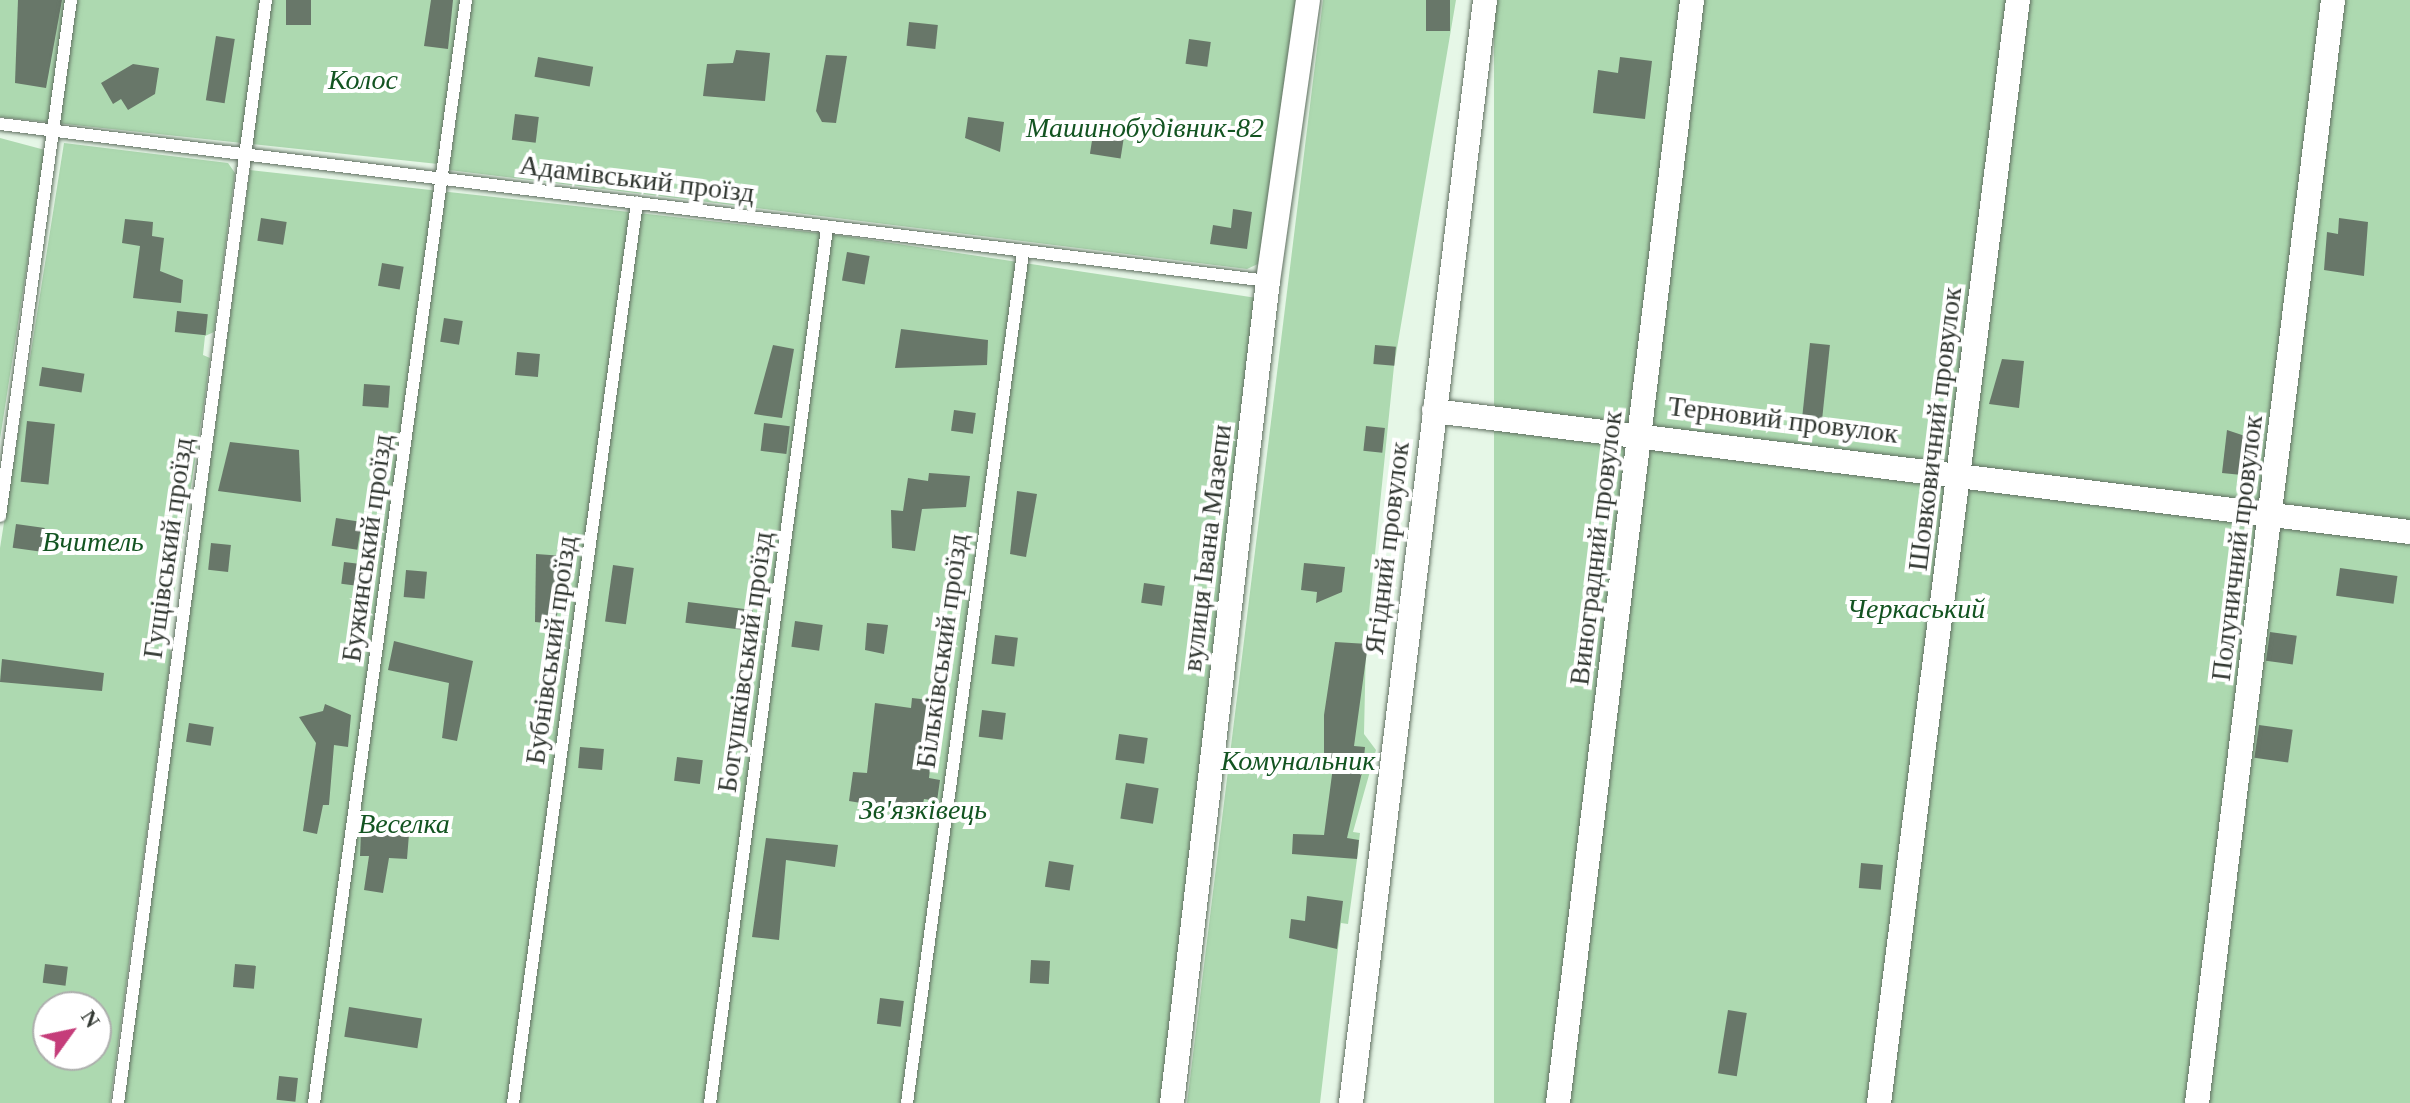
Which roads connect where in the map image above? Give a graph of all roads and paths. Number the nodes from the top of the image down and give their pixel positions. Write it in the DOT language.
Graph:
graph roads {
  1 [pos="71,0"];
  2 [pos="266,0"];
  3 [pos="466,0"];
  4 [pos="1308,0"];
  5 [pos="1485,0"];
  6 [pos="1692,0"];
  7 [pos="2018,0"];
  8 [pos="2333,0"];
  9 [pos="0,124"];
  10 [pos="54,130"];
  11 [pos="244,156"];
  12 [pos="443,179"];
  13 [pos="637,203"];
  14 [pos="827,228"];
  15 [pos="1023,253"];
  16 [pos="1268,281"];
  17 [pos="1434,411"];
  18 [pos="1640,431"];
  19 [pos="1960,473"];
  20 [pos="2272,514"];
  21 [pos="0,516"];
  22 [pos="2410,532"];
  23 [pos="118,1103"];
  24 [pos="314,1103"];
  25 [pos="513,1103"];
  26 [pos="710,1103"];
  27 [pos="907,1103"];
  28 [pos="1172,1103"];
  29 [pos="1351,1103"];
  30 [pos="1558,1103"];
  31 [pos="1879,1103"];
  32 [pos="2197,1103"];
  1 -- 10 [label="lane"];
  2 -- 11 [label="lane, Гущівський проїзд"];
  3 -- 12 [label="lane, Бужинський проїзд"];
  4 -- 16 [label="street, вулиця Івана Мазепи"];
  5 -- 17 [label="street, Ягідний провулок"];
  6 -- 18 [label="street, Виноградний провулок"];
  7 -- 19 [label="street, Шовковичний провулок"];
  8 -- 20 [label="street, Полуничний провулок"];
  9 -- 10 [label="lane, Адамівський проїзд"];
  10 -- 11 [label="lane, Адамівський проїзд"];
  10 -- 21 [label="lane"];
  11 -- 12 [label="lane, Адамівський проїзд"];
  11 -- 23 [label="lane, Гущівський проїзд"];
  12 -- 13 [label="lane, Адамівський проїзд"];
  12 -- 24 [label="lane, Бужинський проїзд"];
  13 -- 14 [label="lane, Адамівський проїзд"];
  13 -- 25 [label="lane, Бубнівський проїзд"];
  14 -- 15 [label="lane, Адамівський проїзд"];
  14 -- 26 [label="lane, Богушківський проїзд"];
  15 -- 16 [label="lane, Адамівський проїзд"];
  15 -- 27 [label="lane, Більківський проїзд"];
  16 -- 28 [label="street, вулиця Івана Мазепи"];
  17 -- 18 [label="street, Терновий провулок"];
  17 -- 29 [label="street, Ягідний провулок"];
  18 -- 19 [label="street, Терновий провулок"];
  18 -- 30 [label="street, Виноградний провулок"];
  19 -- 20 [label="street, Терновий провулок"];
  19 -- 31 [label="street, Шовковичний провулок"];
  20 -- 22 [label="street, Терновий провулок"];
  20 -- 32 [label="street, Полуничний провулок"];
}
